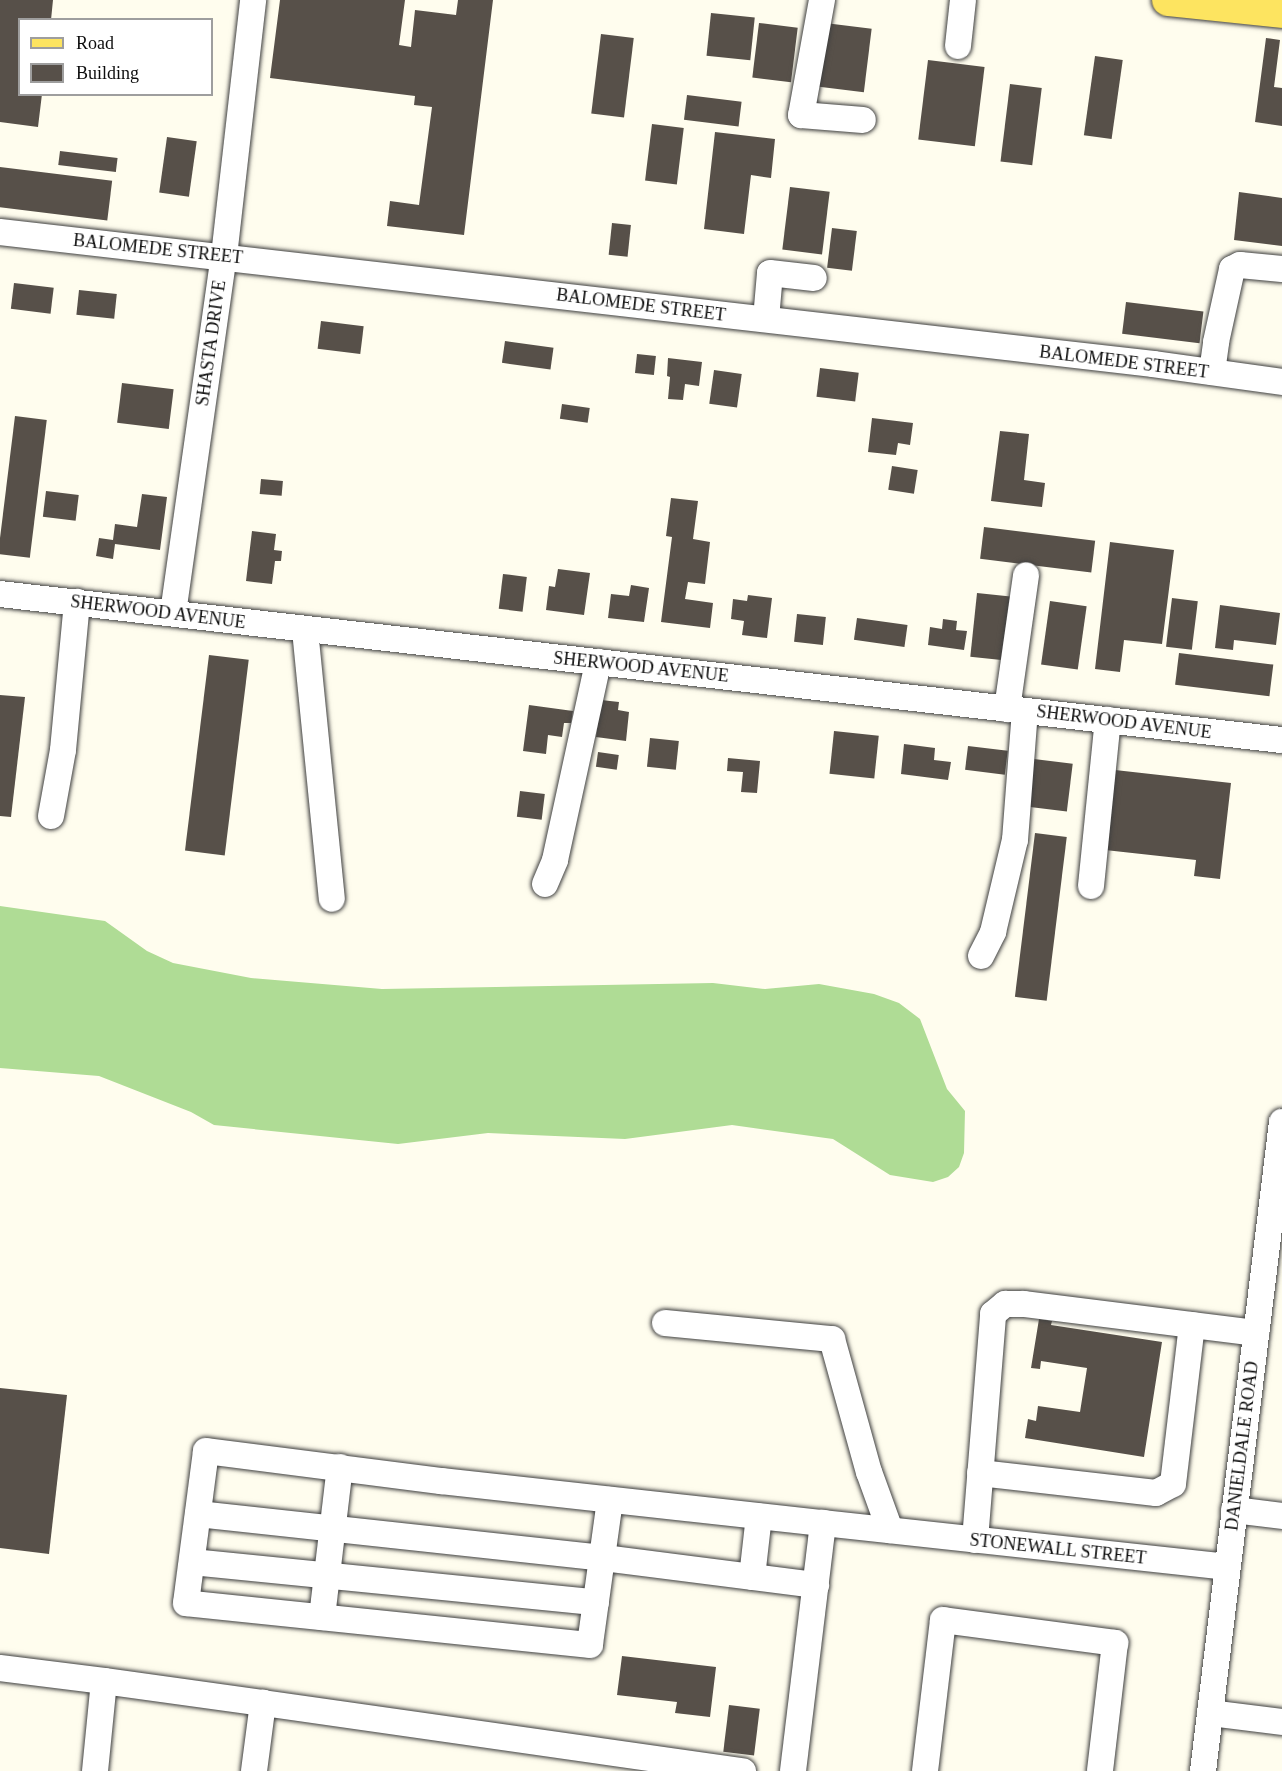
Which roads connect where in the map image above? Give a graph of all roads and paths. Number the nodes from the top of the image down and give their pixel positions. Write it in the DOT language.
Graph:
graph roads {
  1 [pos="252,0"];
  2 [pos="822,0"];
  3 [pos="963,0"];
  4 [pos="1168,0"];
  5 [pos="1282,12"];
  6 [pos="958,46"];
  7 [pos="863,120"];
  8 [pos="0,232"];
  9 [pos="224,256"];
  10 [pos="1282,269"];
  11 [pos="814,278"];
  12 [pos="766,319"];
  13 [pos="1212,372"];
  14 [pos="1282,382"];
  15 [pos="1026,575"];
  16 [pos="0,594"];
  17 [pos="77,602"];
  18 [pos="173,614"];
  19 [pos="305,630"];
  20 [pos="598,662"];
  21 [pos="1016,710"];
  22 [pos="1108,720"];
  23 [pos="1282,740"];
  24 [pos="51,816"];
  25 [pos="545,884"];
  26 [pos="1091,886"];
  27 [pos="332,899"];
  28 [pos="981,956"];
  29 [pos="1282,1122"];
  30 [pos="665,1323"];
  31 [pos="1192,1325"];
  32 [pos="1256,1333"];
  33 [pos="340,1467"];
  34 [pos="980,1473"];
  35 [pos="610,1500"];
  36 [pos="1234,1510"];
  37 [pos="198,1514"];
  38 [pos="759,1516"];
  39 [pos="1282,1516"];
  40 [pos="823,1523"];
  41 [pos="333,1527"];
  42 [pos="890,1530"];
  43 [pos="975,1540"];
  44 [pos="602,1558"];
  45 [pos="192,1562"];
  46 [pos="1227,1567"];
  47 [pos="327,1575"];
  48 [pos="752,1577"];
  49 [pos="816,1585"];
  50 [pos="596,1602"];
  51 [pos="322,1617"];
  52 [pos="0,1668"];
  53 [pos="104,1681"];
  54 [pos="263,1703"];
  55 [pos="1210,1713"];
  56 [pos="1282,1722"];
  57 [pos="95,1771"];
  58 [pos="254,1771"];
  59 [pos="743,1771"];
  60 [pos="793,1771"];
  61 [pos="925,1771"];
  62 [pos="1100,1771"];
  63 [pos="1203,1771"];
  1 -- 9 [label="street, SHASTA DRIVE"];
  2 -- 7 [label="street"];
  3 -- 6 [label="street"];
  4 -- 5 [label="main road"];
  8 -- 9 [label="street, BALOMEDE STREET"];
  9 -- 12 [label="street, BALOMEDE STREET"];
  9 -- 18 [label="street, SHASTA DRIVE"];
  10 -- 13 [label="street"];
  11 -- 12 [label="street"];
  12 -- 13 [label="street, BALOMEDE STREET"];
  13 -- 14 [label="street, BALOMEDE STREET"];
  15 -- 21 [label="street"];
  16 -- 17 [label="street, SHERWOOD AVENUE"];
  17 -- 18 [label="street, SHERWOOD AVENUE"];
  17 -- 24 [label="street"];
  18 -- 19 [label="street, SHERWOOD AVENUE"];
  19 -- 20 [label="street, SHERWOOD AVENUE"];
  19 -- 27 [label="street"];
  20 -- 21 [label="street, SHERWOOD AVENUE"];
  20 -- 25 [label="street"];
  21 -- 22 [label="street, SHERWOOD AVENUE"];
  21 -- 28 [label="street"];
  22 -- 23 [label="street, SHERWOOD AVENUE"];
  22 -- 26 [label="street"];
  29 -- 32 [label="street, DANIELDALE ROAD"];
  30 -- 42 [label="street"];
  31 -- 32 [label="street"];
  31 -- 34 [label="street"];
  31 -- 34 [label="street"];
  32 -- 36 [label="street, DANIELDALE ROAD"];
  33 -- 35 [label="street, STONEWALL STREET"];
  33 -- 37 [label="street, STONEWALL STREET"];
  33 -- 41 [label="street"];
  34 -- 43 [label="street"];
  35 -- 38 [label="street, STONEWALL STREET"];
  35 -- 44 [label="street"];
  36 -- 39 [label="street"];
  36 -- 46 [label="street, DANIELDALE ROAD"];
  37 -- 41 [label="street"];
  37 -- 45 [label="street"];
  38 -- 40 [label="street, STONEWALL STREET"];
  38 -- 48 [label="street"];
  40 -- 42 [label="street, STONEWALL STREET"];
  40 -- 49 [label="street"];
  41 -- 44 [label="street"];
  41 -- 47 [label="street"];
  42 -- 43 [label="street, STONEWALL STREET"];
  43 -- 46 [label="street, STONEWALL STREET"];
  44 -- 48 [label="street"];
  44 -- 50 [label="street"];
  45 -- 47 [label="street"];
  45 -- 51 [label="street"];
  46 -- 55 [label="street, DANIELDALE ROAD"];
  47 -- 50 [label="street"];
  47 -- 51 [label="street"];
  48 -- 49 [label="street"];
  49 -- 60 [label="street"];
  50 -- 51 [label="street"];
  52 -- 53 [label="street"];
  53 -- 54 [label="street"];
  53 -- 57 [label="street"];
  54 -- 58 [label="street"];
  54 -- 59 [label="street"];
  55 -- 56 [label="street"];
  55 -- 63 [label="street, DANIELDALE ROAD"];
  61 -- 62 [label="street"];
}
